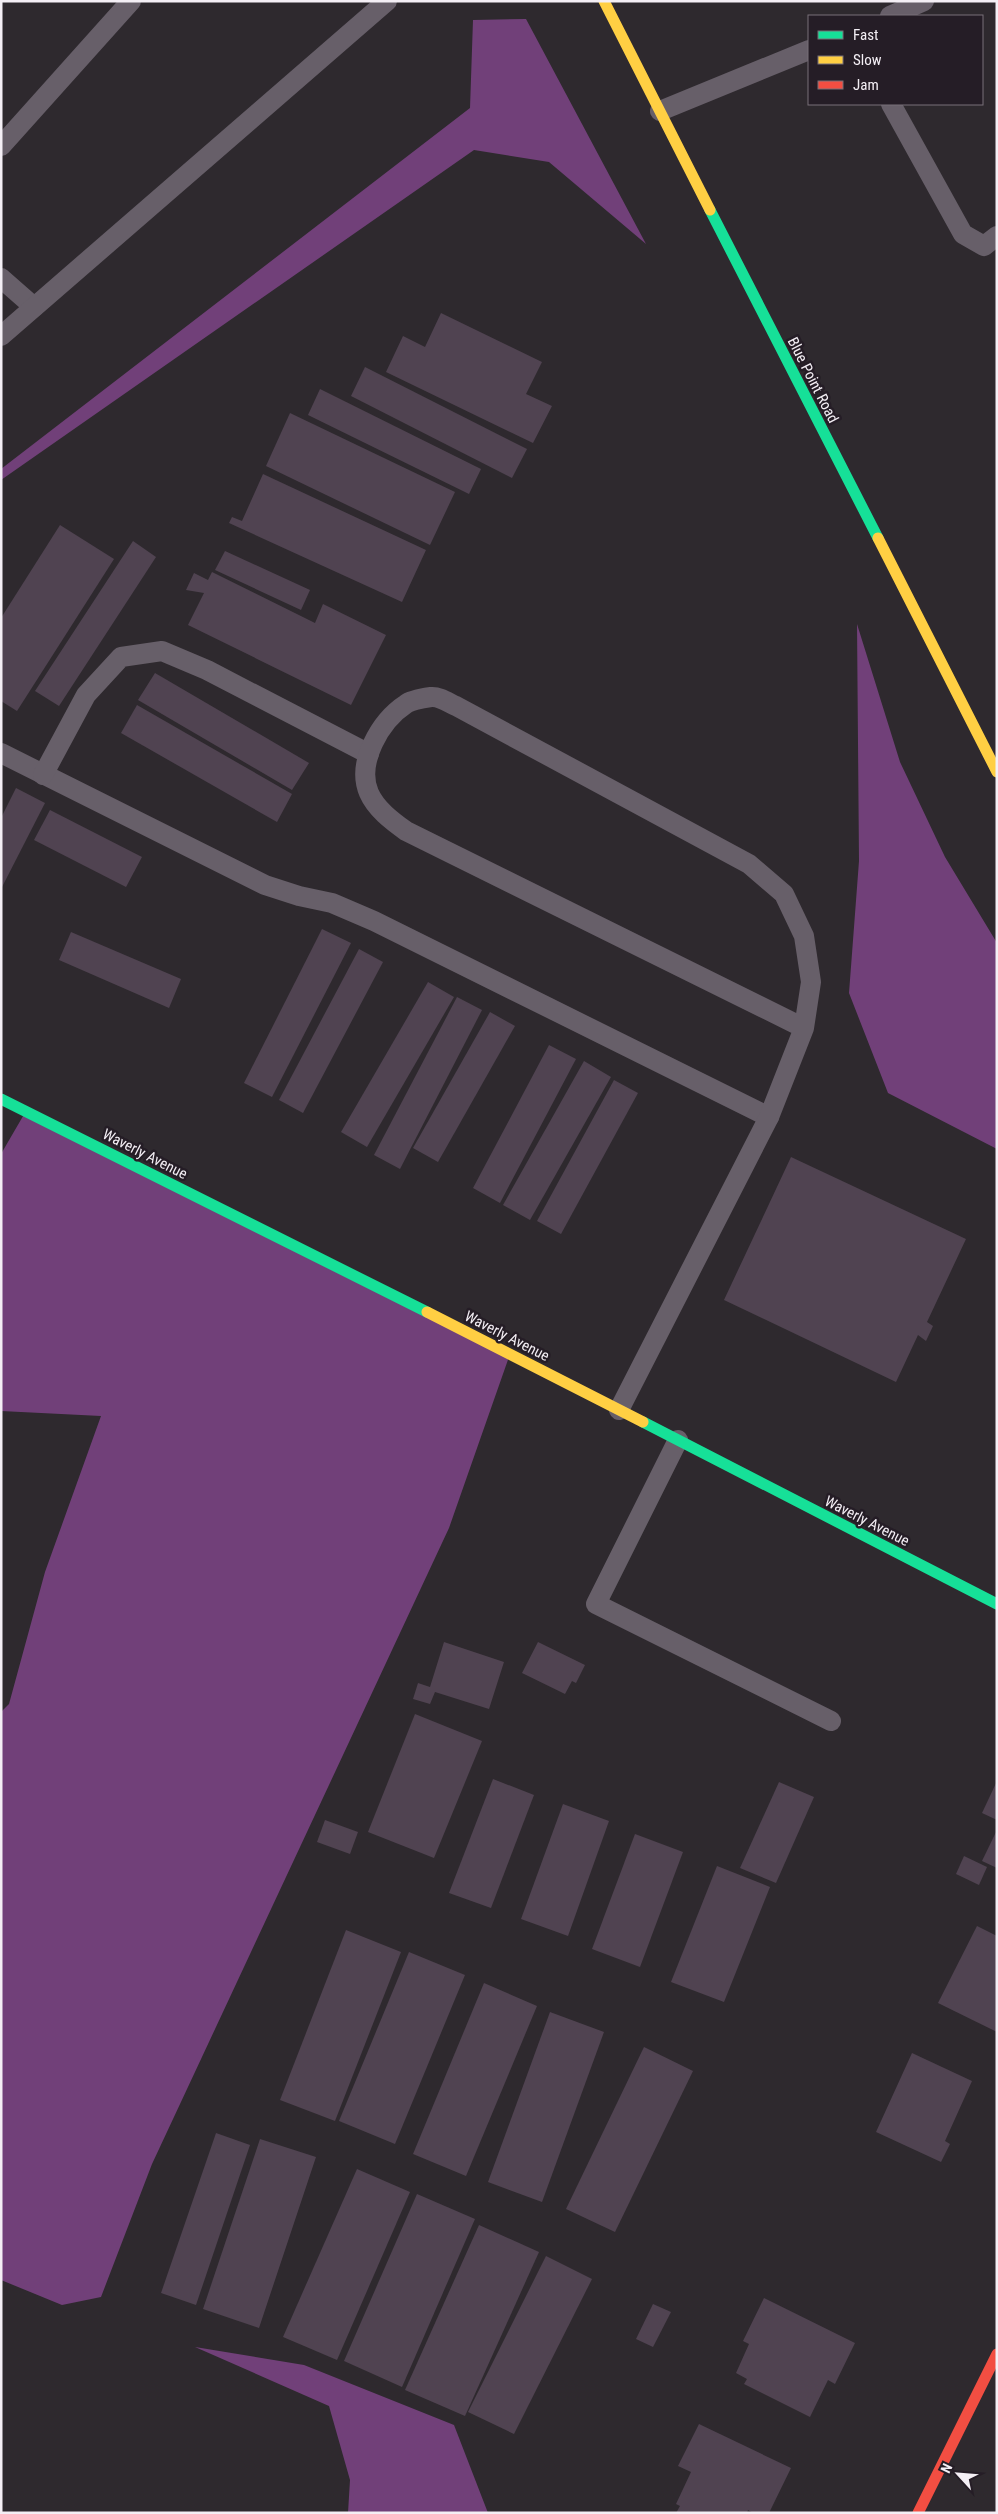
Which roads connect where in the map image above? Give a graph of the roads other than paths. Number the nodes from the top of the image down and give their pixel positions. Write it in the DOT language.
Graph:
graph roads {
  1 [pos="131,1"];
  2 [pos="604,1"];
  3 [pos="924,1"];
  4 [pos="382,3"];
  5 [pos="892,15"];
  6 [pos="808,50"];
  7 [pos="892,105"];
  8 [pos="660,112"];
  9 [pos="1,146"];
  10 [pos="997,236"];
  11 [pos="1,278"];
  12 [pos="34,307"];
  13 [pos="1,336"];
  14 [pos="1,753"];
  15 [pos="369,754"];
  16 [pos="997,772"];
  17 [pos="43,775"];
  18 [pos="804,1028"];
  19 [pos="1,1099"];
  20 [pos="769,1118"];
  21 [pos="620,1410"];
  22 [pos="678,1440"];
  23 [pos="997,1604"];
  24 [pos="830,1721"];
  25 [pos="997,2354"];
  26 [pos="918,2513"];
  1 -- 9 [label="lane"];
  2 -- 8 [label="street, Blue Point Road"];
  3 -- 5 [label="lane"];
  4 -- 12 [label="lane"];
  6 -- 8 [label="lane"];
  7 -- 10 [label="lane"];
  8 -- 16 [label="street, Blue Point Road"];
  11 -- 12 [label="lane"];
  12 -- 13 [label="lane"];
  14 -- 17 [label="lane"];
  15 -- 17 [label="lane"];
  15 -- 18 [label="lane"];
  15 -- 18 [label="lane"];
  17 -- 20 [label="lane"];
  18 -- 20 [label="lane"];
  19 -- 21 [label="street, Waverly Avenue"];
  20 -- 21 [label="lane"];
  21 -- 22 [label="street, Waverly Avenue"];
  22 -- 23 [label="street, Waverly Avenue"];
  22 -- 24 [label="lane"];
  25 -- 26 [label="street"];
}
